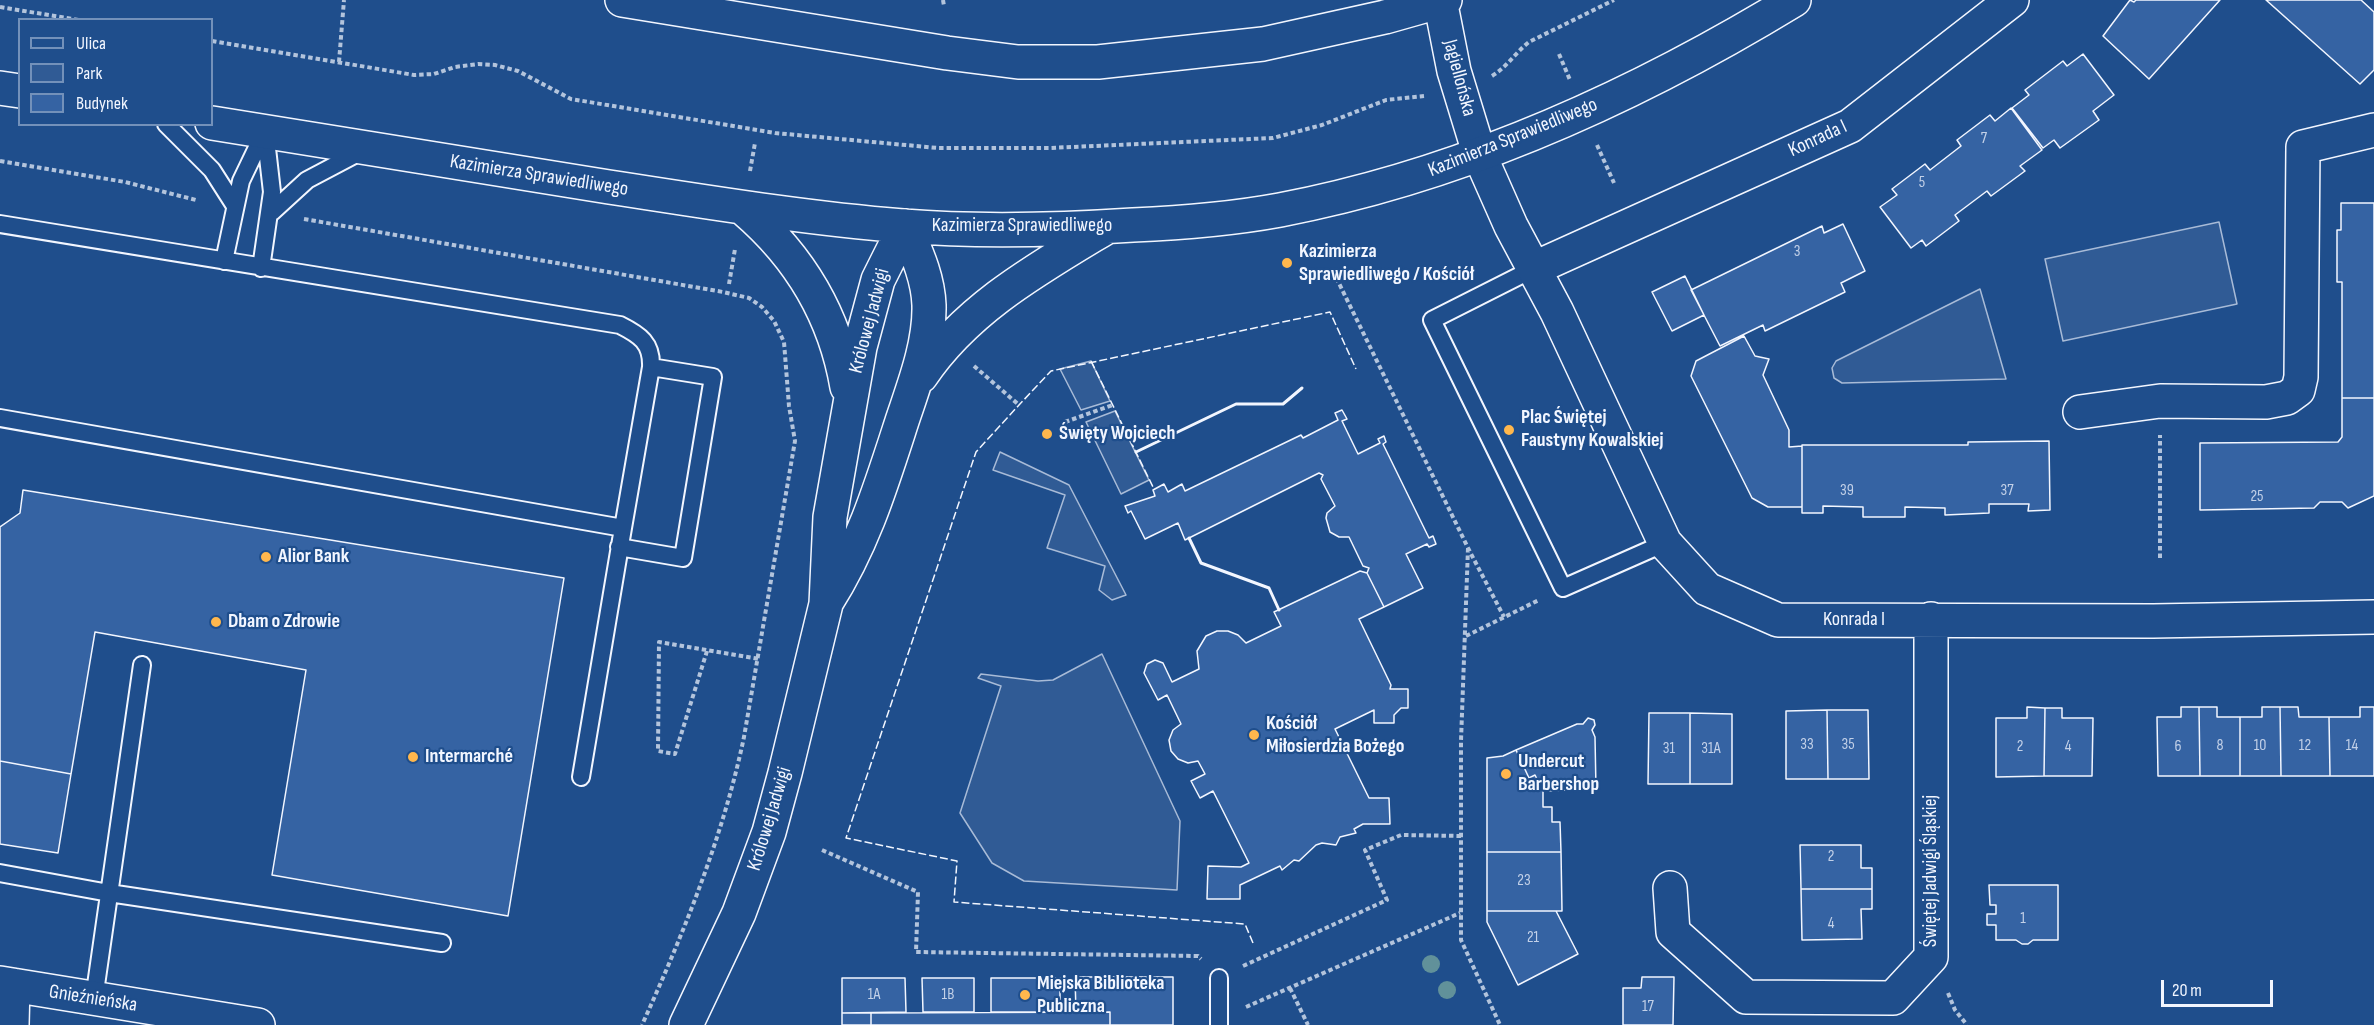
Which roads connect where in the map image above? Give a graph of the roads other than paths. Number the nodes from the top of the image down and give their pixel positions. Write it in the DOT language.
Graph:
graph roads {
  1 [pos="622,0"];
  2 [pos="1794,0"];
  3 [pos="2012,0"];
  4 [pos="1442,1"];
  5 [pos="0,88"];
  6 [pos="18,91"];
  7 [pos="213,123"];
  8 [pos="168,126"];
  9 [pos="2374,130"];
  10 [pos="265,131"];
  11 [pos="370,148"];
  12 [pos="1480,156"];
  13 [pos="235,206"];
  14 [pos="744,209"];
  15 [pos="272,212"];
  16 [pos="0,224"];
  17 [pos="905,226"];
  18 [pos="1107,227"];
  19 [pos="224,261"];
  20 [pos="261,268"];
  21 [pos="1535,268"];
  22 [pos="651,367"];
  23 [pos="913,388"];
  24 [pos="850,401"];
  25 [pos="2080,412"];
  26 [pos="0,418"];
  27 [pos="623,528"];
  28 [pos="1665,543"];
  29 [pos="619,547"];
  30 [pos="826,604"];
  31 [pos="2374,617"];
  32 [pos="1931,619"];
  33 [pos="142,665"];
  34 [pos="581,777"];
  35 [pos="0,873"];
  36 [pos="1670,888"];
  37 [pos="110,893"];
  38 [pos="442,943"];
  39 [pos="1219,978"];
  40 [pos="6,984"];
  41 [pos="94,999"];
  42 [pos="1219,1022"];
  43 [pos="12,1025"];
  44 [pos="258,1025"];
  45 [pos="686,1025"];
  1 -- 4 [label="street"];
  2 -- 12 [label="street, Kazimierza Sprawiedliwego"];
  3 -- 21 [label="street, Konrada I"];
  4 -- 12 [label="street, Jagiellońska"];
  5 -- 6 [label="street"];
  7 -- 10 [label="street, Kazimierza Sprawiedliwego"];
  8 -- 13 [label="lane"];
  9 -- 25 [label="street"];
  10 -- 11 [label="street, Kazimierza Sprawiedliwego"];
  10 -- 13 [label="lane"];
  10 -- 15 [label="lane"];
  11 -- 14 [label="street, Kazimierza Sprawiedliwego"];
  11 -- 15 [label="lane"];
  12 -- 18 [label="street, Kazimierza Sprawiedliwego"];
  12 -- 21 [label="street, Konrada I"];
  13 -- 19 [label="lane"];
  14 -- 17 [label="street, Kazimierza Sprawiedliwego"];
  14 -- 24 [label="street"];
  15 -- 20 [label="lane"];
  16 -- 19 [label="lane"];
  17 -- 18 [label="street, Kazimierza Sprawiedliwego"];
  17 -- 23 [label="street, Królowej Jadwigi"];
  17 -- 24 [label="street, Królowej Jadwigi"];
  18 -- 23 [label="street"];
  19 -- 20 [label="lane"];
  20 -- 22 [label="lane"];
  21 -- 28 [label="street, Konrada I"];
  21 -- 28 [label="lane"];
  22 -- 27 [label="lane"];
  22 -- 29 [label="lane"];
  23 -- 30 [label="street, Królowej Jadwigi"];
  24 -- 30 [label="street, Królowej Jadwigi"];
  26 -- 27 [label="lane"];
  27 -- 29 [label="lane"];
  28 -- 32 [label="street, Konrada I"];
  29 -- 34 [label="lane"];
  30 -- 45 [label="street, Królowej Jadwigi"];
  31 -- 32 [label="street, Konrada I"];
  32 -- 36 [label="street, Świętej Jadwigi Śląskiej"];
  33 -- 37 [label="lane"];
  35 -- 37 [label="lane"];
  37 -- 38 [label="lane"];
  37 -- 41 [label="lane"];
  39 -- 42 [label="lane"];
  40 -- 41 [label="street, Gnieźnieńska"];
  40 -- 43 [label="street"];
  41 -- 44 [label="street, Gnieźnieńska"];
}
